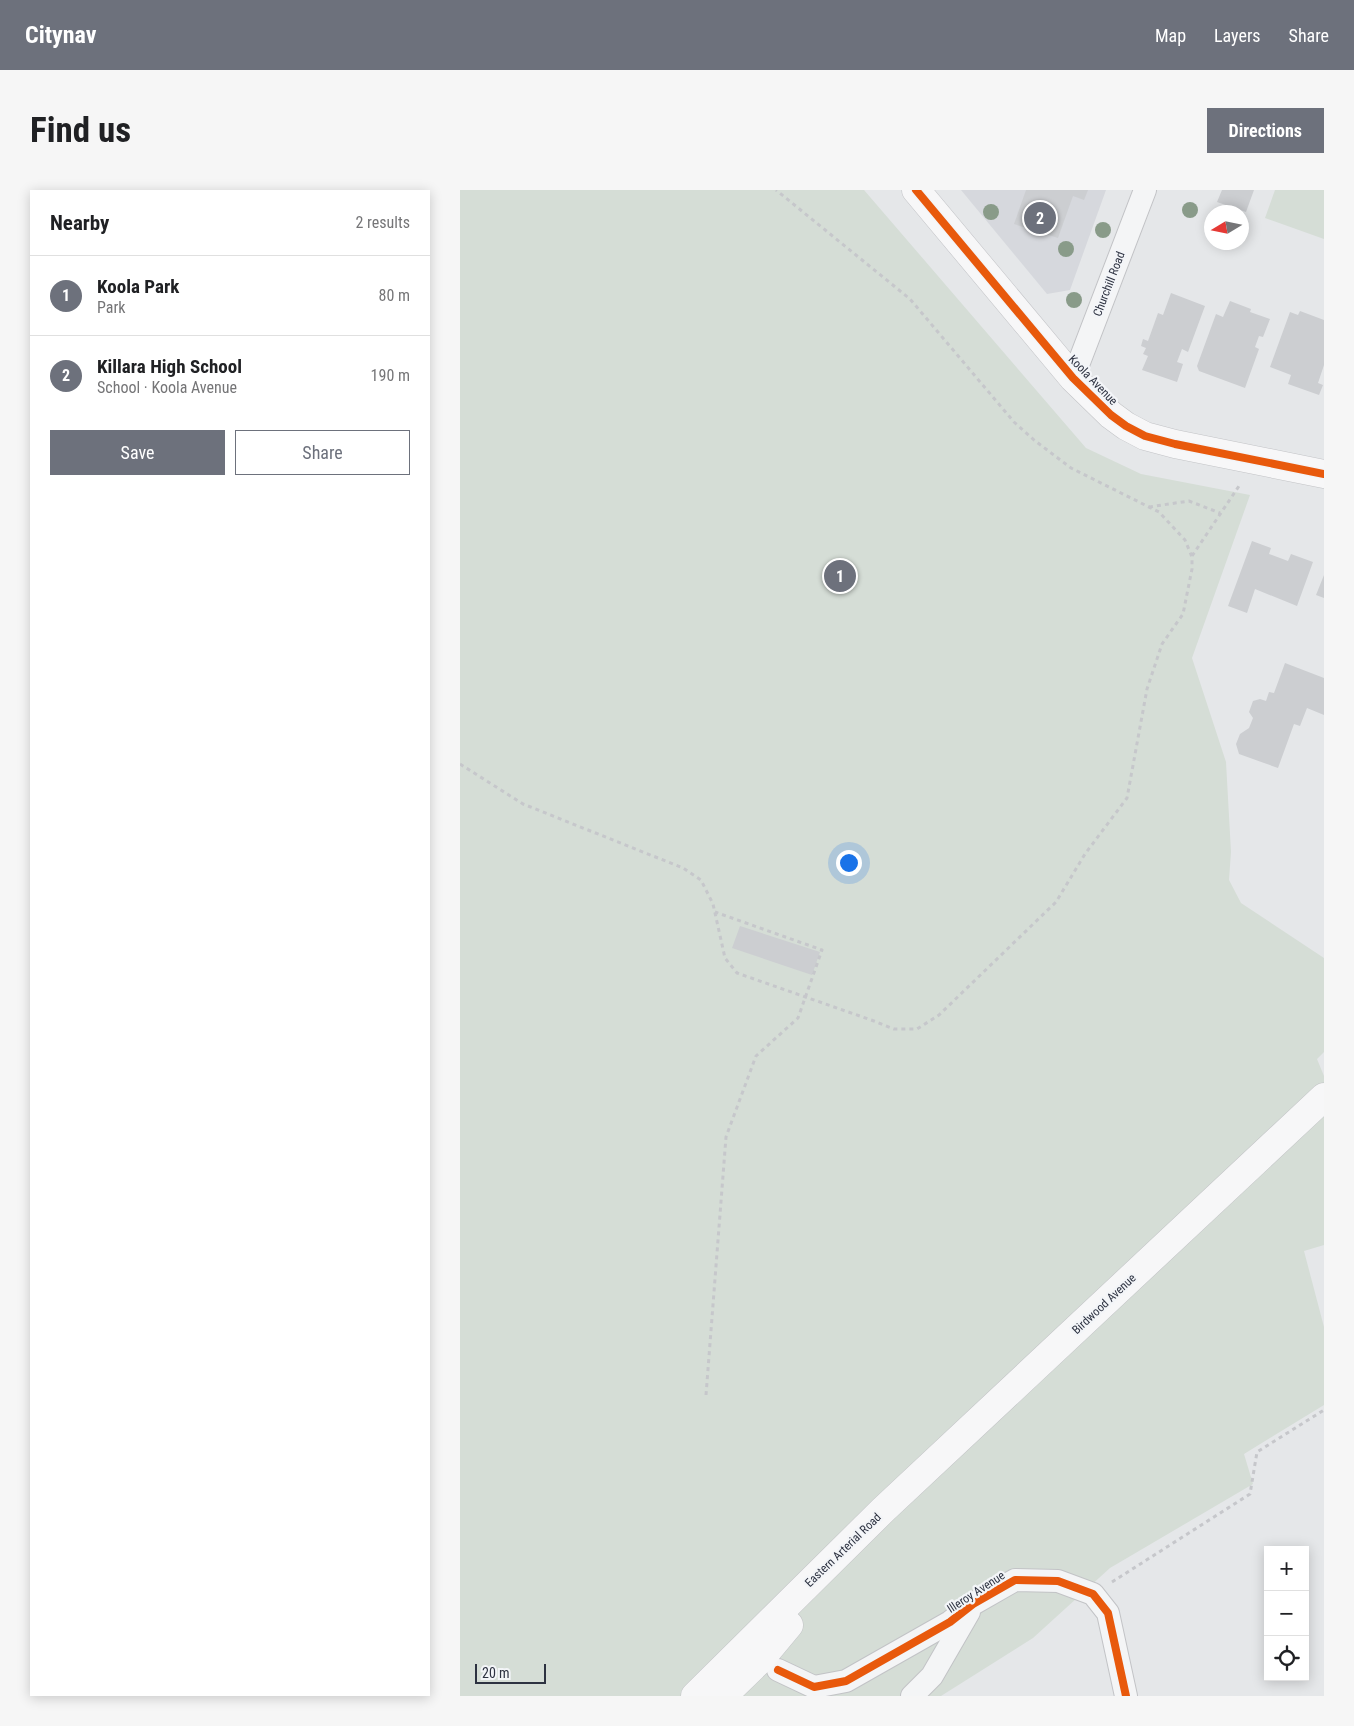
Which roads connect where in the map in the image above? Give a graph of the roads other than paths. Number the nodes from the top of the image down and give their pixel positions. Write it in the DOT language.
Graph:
graph roads {
  1 [pos="916,190"];
  2 [pos="1145,190"];
  3 [pos="1073,378"];
  4 [pos="1324,474"];
  5 [pos="1324,1098"];
  6 [pos="883,1510"];
  7 [pos="973,1604"];
  8 [pos="778,1670"];
  9 [pos="695,1696"];
  10 [pos="723,1696"];
  11 [pos="912,1696"];
  12 [pos="1126,1696"];
  1 -- 3 [label="main road, Koola Avenue"];
  2 -- 3 [label="street, Churchill Road"];
  3 -- 4 [label="main road, Koola Avenue"];
  5 -- 6 [label="main road, Birdwood Avenue"];
  6 -- 9 [label="main road, Eastern Arterial Road"];
  6 -- 10 [label="main road, Eastern Arterial Road"];
  7 -- 8 [label="street, Illeroy Avenue"];
  7 -- 11 [label="street"];
  7 -- 12 [label="street, Illeroy Avenue"];
}
